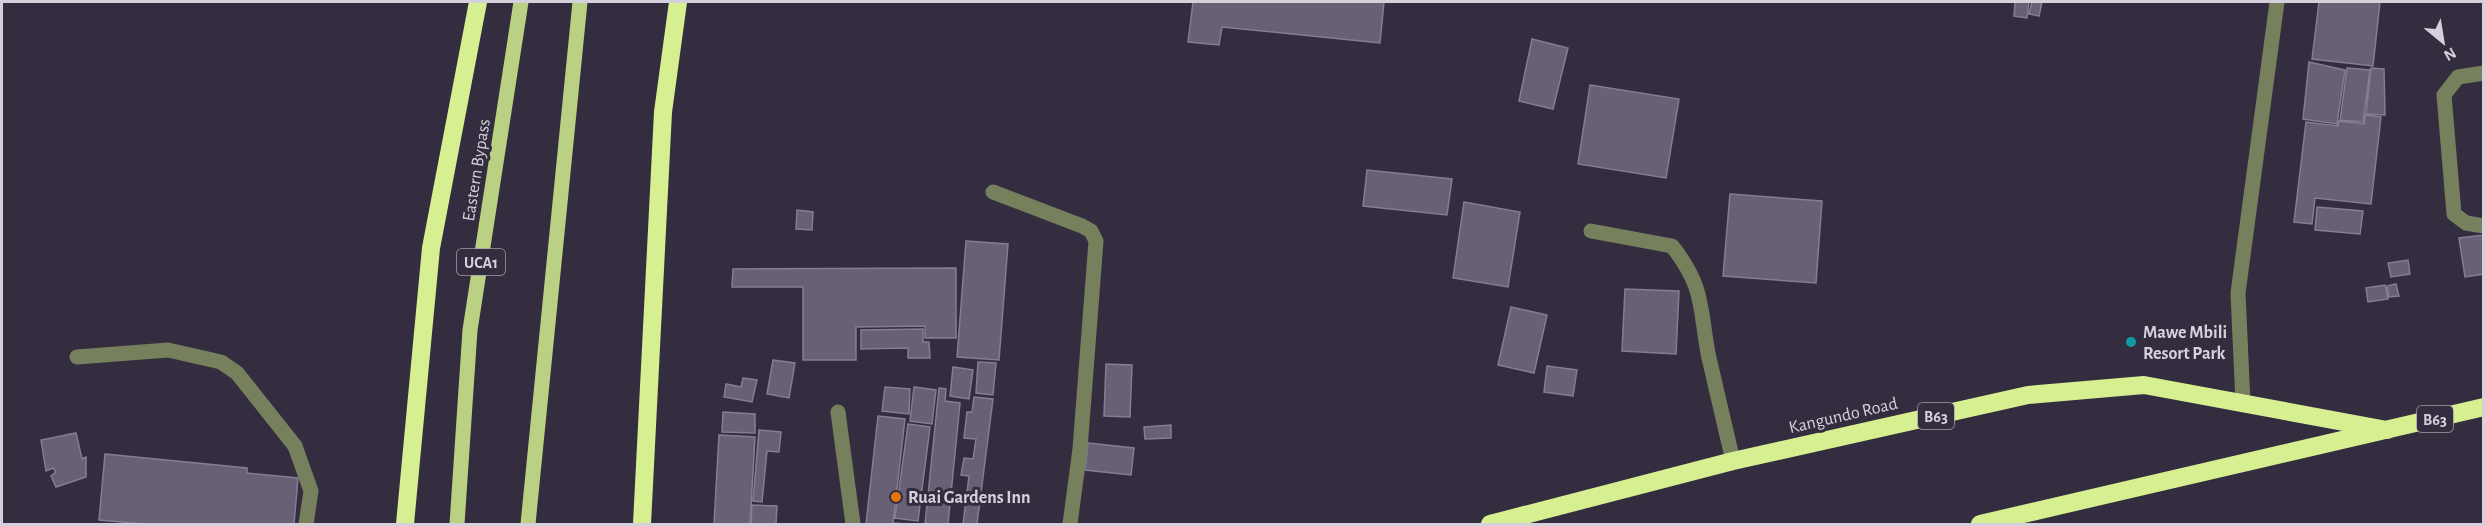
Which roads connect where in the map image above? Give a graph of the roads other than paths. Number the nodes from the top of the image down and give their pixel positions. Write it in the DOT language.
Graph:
graph roads {
  1 [pos="478,2"];
  2 [pos="521,2"];
  3 [pos="580,2"];
  4 [pos="678,2"];
  5 [pos="2277,2"];
  6 [pos="2484,72"];
  7 [pos="993,192"];
  8 [pos="2484,226"];
  9 [pos="1591,231"];
  10 [pos="77,357"];
  11 [pos="2243,403"];
  12 [pos="2484,407"];
  13 [pos="838,412"];
  14 [pos="2387,430"];
  15 [pos="1733,461"];
  16 [pos="306,525"];
  17 [pos="405,525"];
  18 [pos="457,525"];
  19 [pos="528,525"];
  20 [pos="642,525"];
  21 [pos="853,525"];
  22 [pos="1070,525"];
  23 [pos="1490,525"];
  24 [pos="1980,525"];
  1 -- 17 [label="highway"];
  2 -- 18 [label="main road, Eastern Bypass / UCA1"];
  3 -- 19 [label="main road"];
  4 -- 20 [label="highway"];
  5 -- 11 [label="street"];
  6 -- 8 [label="street"];
  7 -- 22 [label="street"];
  9 -- 15 [label="street"];
  10 -- 16 [label="street"];
  11 -- 14 [label="highway, Kangundo Road / B63"];
  11 -- 15 [label="highway, Kangundo Road / B63"];
  12 -- 14 [label="highway, Kangundo Road / B63"];
  13 -- 21 [label="street"];
  14 -- 24 [label="highway, Kangundo Road / B63"];
  15 -- 23 [label="highway, Kangundo Road / B63"];
}
